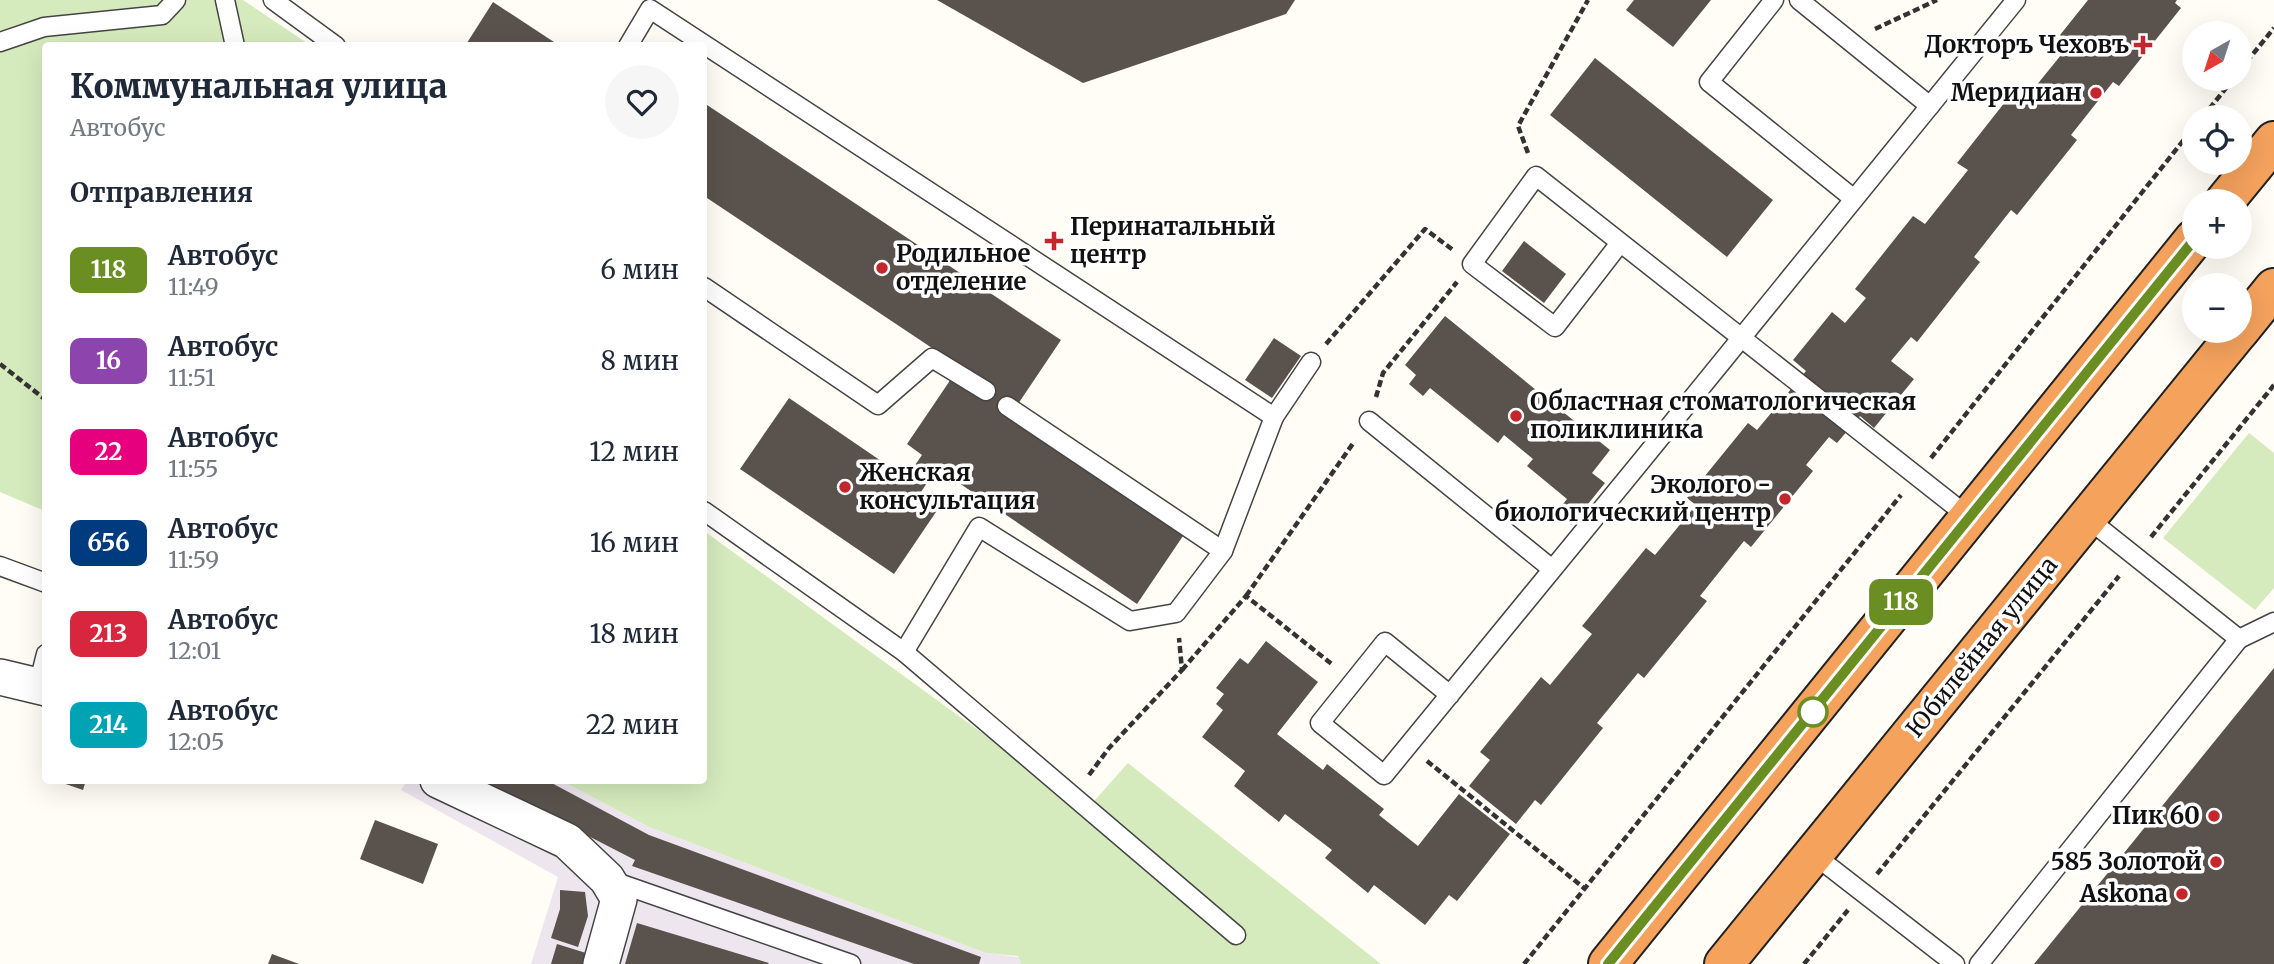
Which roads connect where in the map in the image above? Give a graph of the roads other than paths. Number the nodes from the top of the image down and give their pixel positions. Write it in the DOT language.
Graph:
graph roads {
  1 [pos="176,0"];
  2 [pos="225,0"];
  3 [pos="273,0"];
  4 [pos="1774,0"];
  5 [pos="1799,0"];
  6 [pos="2016,0"];
  7 [pos="0,42"];
  8 [pos="234,42"];
  9 [pos="331,42"];
  10 [pos="630,42"];
  11 [pos="700,42"];
  12 [pos="707,46"];
  13 [pos="1930,106"];
  14 [pos="2274,141"];
  15 [pos="2235,189"];
  16 [pos="1854,200"];
  17 [pos="1620,243"];
  18 [pos="2182,255"];
  19 [pos="2274,288"];
  20 [pos="707,290"];
  21 [pos="2252,315"];
  22 [pos="1741,338"];
  23 [pos="2229,343"];
  24 [pos="1311,362"];
  25 [pos="986,391"];
  26 [pos="1007,406"];
  27 [pos="1274,417"];
  28 [pos="1369,421"];
  29 [pos="707,513"];
  30 [pos="1970,517"];
  31 [pos="2087,518"];
  32 [pos="1223,551"];
  33 [pos="0,566"];
  34 [pos="1552,569"];
  35 [pos="42,582"];
  36 [pos="2274,622"];
  37 [pos="2239,639"];
  38 [pos="904,652"];
  39 [pos="42,676"];
  40 [pos="1,679"];
  41 [pos="1450,695"];
  42 [pos="446,784"];
  43 [pos="1813,854"];
  44 [pos="607,879"];
  45 [pos="1236,934"];
  46 [pos="601,964"];
  47 [pos="851,964"];
  48 [pos="1608,964"];
  49 [pos="1724,964"];
  50 [pos="1955,964"];
  51 [pos="1979,964"];
  1 -- 7 [label="lane"];
  2 -- 8 [label="lane"];
  3 -- 9 [label="lane"];
  4 -- 16 [label="lane"];
  5 -- 13 [label="lane"];
  6 -- 13 [label="lane"];
  10 -- 11 [label="lane"];
  12 -- 27 [label="lane"];
  13 -- 16 [label="lane"];
  14 -- 15 [label="highway"];
  16 -- 22 [label="lane"];
  17 -- 17 [label="lane"];
  17 -- 22 [label="lane"];
  18 -- 30 [label="highway"];
  19 -- 21 [label="highway, Юбилейная улица"];
  20 -- 25 [label="lane"];
  22 -- 30 [label="lane"];
  22 -- 34 [label="lane"];
  23 -- 31 [label="highway, Юбилейная улица"];
  24 -- 27 [label="lane"];
  26 -- 32 [label="lane"];
  27 -- 32 [label="lane"];
  28 -- 34 [label="lane"];
  29 -- 38 [label="lane"];
  30 -- 48 [label="highway"];
  31 -- 37 [label="lane"];
  31 -- 43 [label="highway, Юбилейная улица"];
  32 -- 38 [label="lane"];
  33 -- 35 [label="lane"];
  34 -- 41 [label="lane"];
  36 -- 37 [label="lane"];
  37 -- 51 [label="lane"];
  38 -- 45 [label="lane"];
  39 -- 40 [label="street"];
  41 -- 41 [label="lane"];
  42 -- 44 [label="street"];
  43 -- 49 [label="highway, Юбилейная улица"];
  43 -- 50 [label="lane"];
  44 -- 46 [label="street"];
  44 -- 47 [label="lane"];
}
